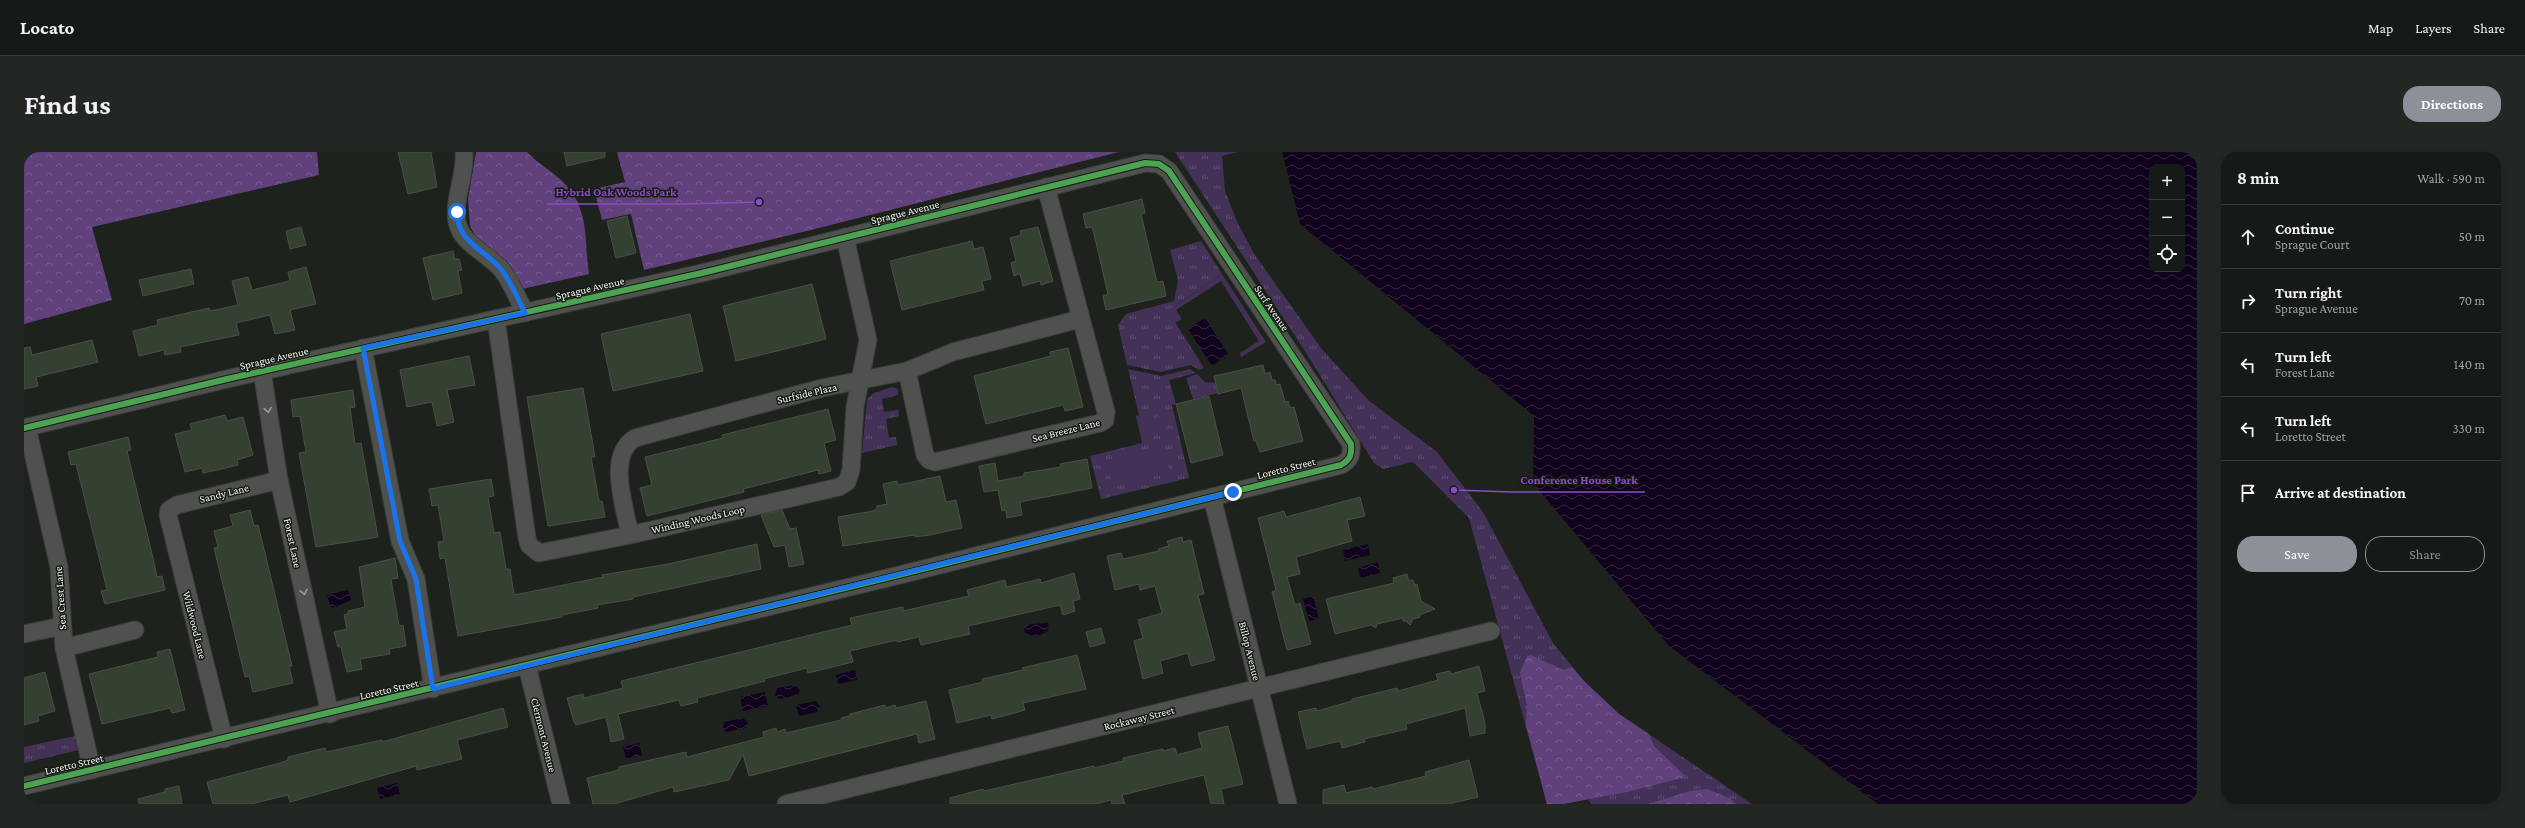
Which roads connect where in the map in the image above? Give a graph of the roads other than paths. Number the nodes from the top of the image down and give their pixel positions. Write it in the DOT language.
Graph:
graph roads {
  1 [pos="464,152"];
  2 [pos="1159,164"];
  3 [pos="1046,187"];
  4 [pos="845,237"];
  5 [pos="525,313"];
  6 [pos="496,319"];
  7 [pos="1080,319"];
  8 [pos="363,348"];
  9 [pos="262,371"];
  10 [pos="907,371"];
  11 [pos="859,381"];
  12 [pos="26,427"];
  13 [pos="1340,465"];
  14 [pos="279,480"];
  15 [pos="1212,497"];
  16 [pos="170,510"];
  17 [pos="630,535"];
  18 [pos="62,626"];
  19 [pos="135,630"];
  20 [pos="1491,631"];
  21 [pos="24,634"];
  22 [pos="64,648"];
  23 [pos="527,666"];
  24 [pos="1259,688"];
  25 [pos="433,689"];
  26 [pos="330,714"];
  27 [pos="224,739"];
  28 [pos="92,770"];
  29 [pos="24,786"];
  30 [pos="561,804"];
  31 [pos="786,804"];
  32 [pos="1288,804"];
  1 -- 5 [label="street"];
  2 -- 3 [label="street, Sprague Avenue"];
  2 -- 13 [label="street, Surf Avenue"];
  3 -- 4 [label="street, Sprague Avenue"];
  3 -- 7 [label="street, Sea Breeze Lane"];
  4 -- 5 [label="street, Sprague Avenue"];
  4 -- 11 [label="street, Winding Woods Loop"];
  5 -- 6 [label="street, Sprague Avenue"];
  6 -- 8 [label="street, Sprague Avenue"];
  6 -- 17 [label="street, Winding Woods Loop"];
  7 -- 10 [label="street, Surfside Plaza"];
  7 -- 10 [label="street, Sea Breeze Lane"];
  8 -- 9 [label="street, Sprague Avenue"];
  8 -- 25 [label="street"];
  9 -- 12 [label="street, Sprague Avenue"];
  9 -- 14 [label="street, Forest Lane, one-way"];
  10 -- 11 [label="street, Surfside Plaza"];
  11 -- 17 [label="street, Winding Woods Loop"];
  11 -- 17 [label="street, Surfside Plaza"];
  12 -- 18 [label="street, Sea Crest Lane"];
  13 -- 15 [label="street, Loretto Street"];
  14 -- 16 [label="street, Sandy Lane"];
  14 -- 26 [label="street, Forest Lane, one-way"];
  15 -- 23 [label="street, Loretto Street"];
  15 -- 24 [label="street, Billop Avenue"];
  16 -- 27 [label="street, Wildwood Lane"];
  18 -- 21 [label="street"];
  18 -- 22 [label="street, Sea Crest Lane"];
  19 -- 22 [label="street"];
  20 -- 24 [label="street, Rockaway Street"];
  22 -- 28 [label="street, Sea Crest Lane"];
  23 -- 25 [label="street, Loretto Street"];
  23 -- 30 [label="street, Clermont Avenue"];
  24 -- 31 [label="street, Rockaway Street"];
  24 -- 32 [label="street, Billop Avenue"];
  25 -- 26 [label="street, Loretto Street"];
  26 -- 27 [label="street, Loretto Street"];
  27 -- 28 [label="street, Loretto Street"];
  28 -- 29 [label="street, Loretto Street"];
}
